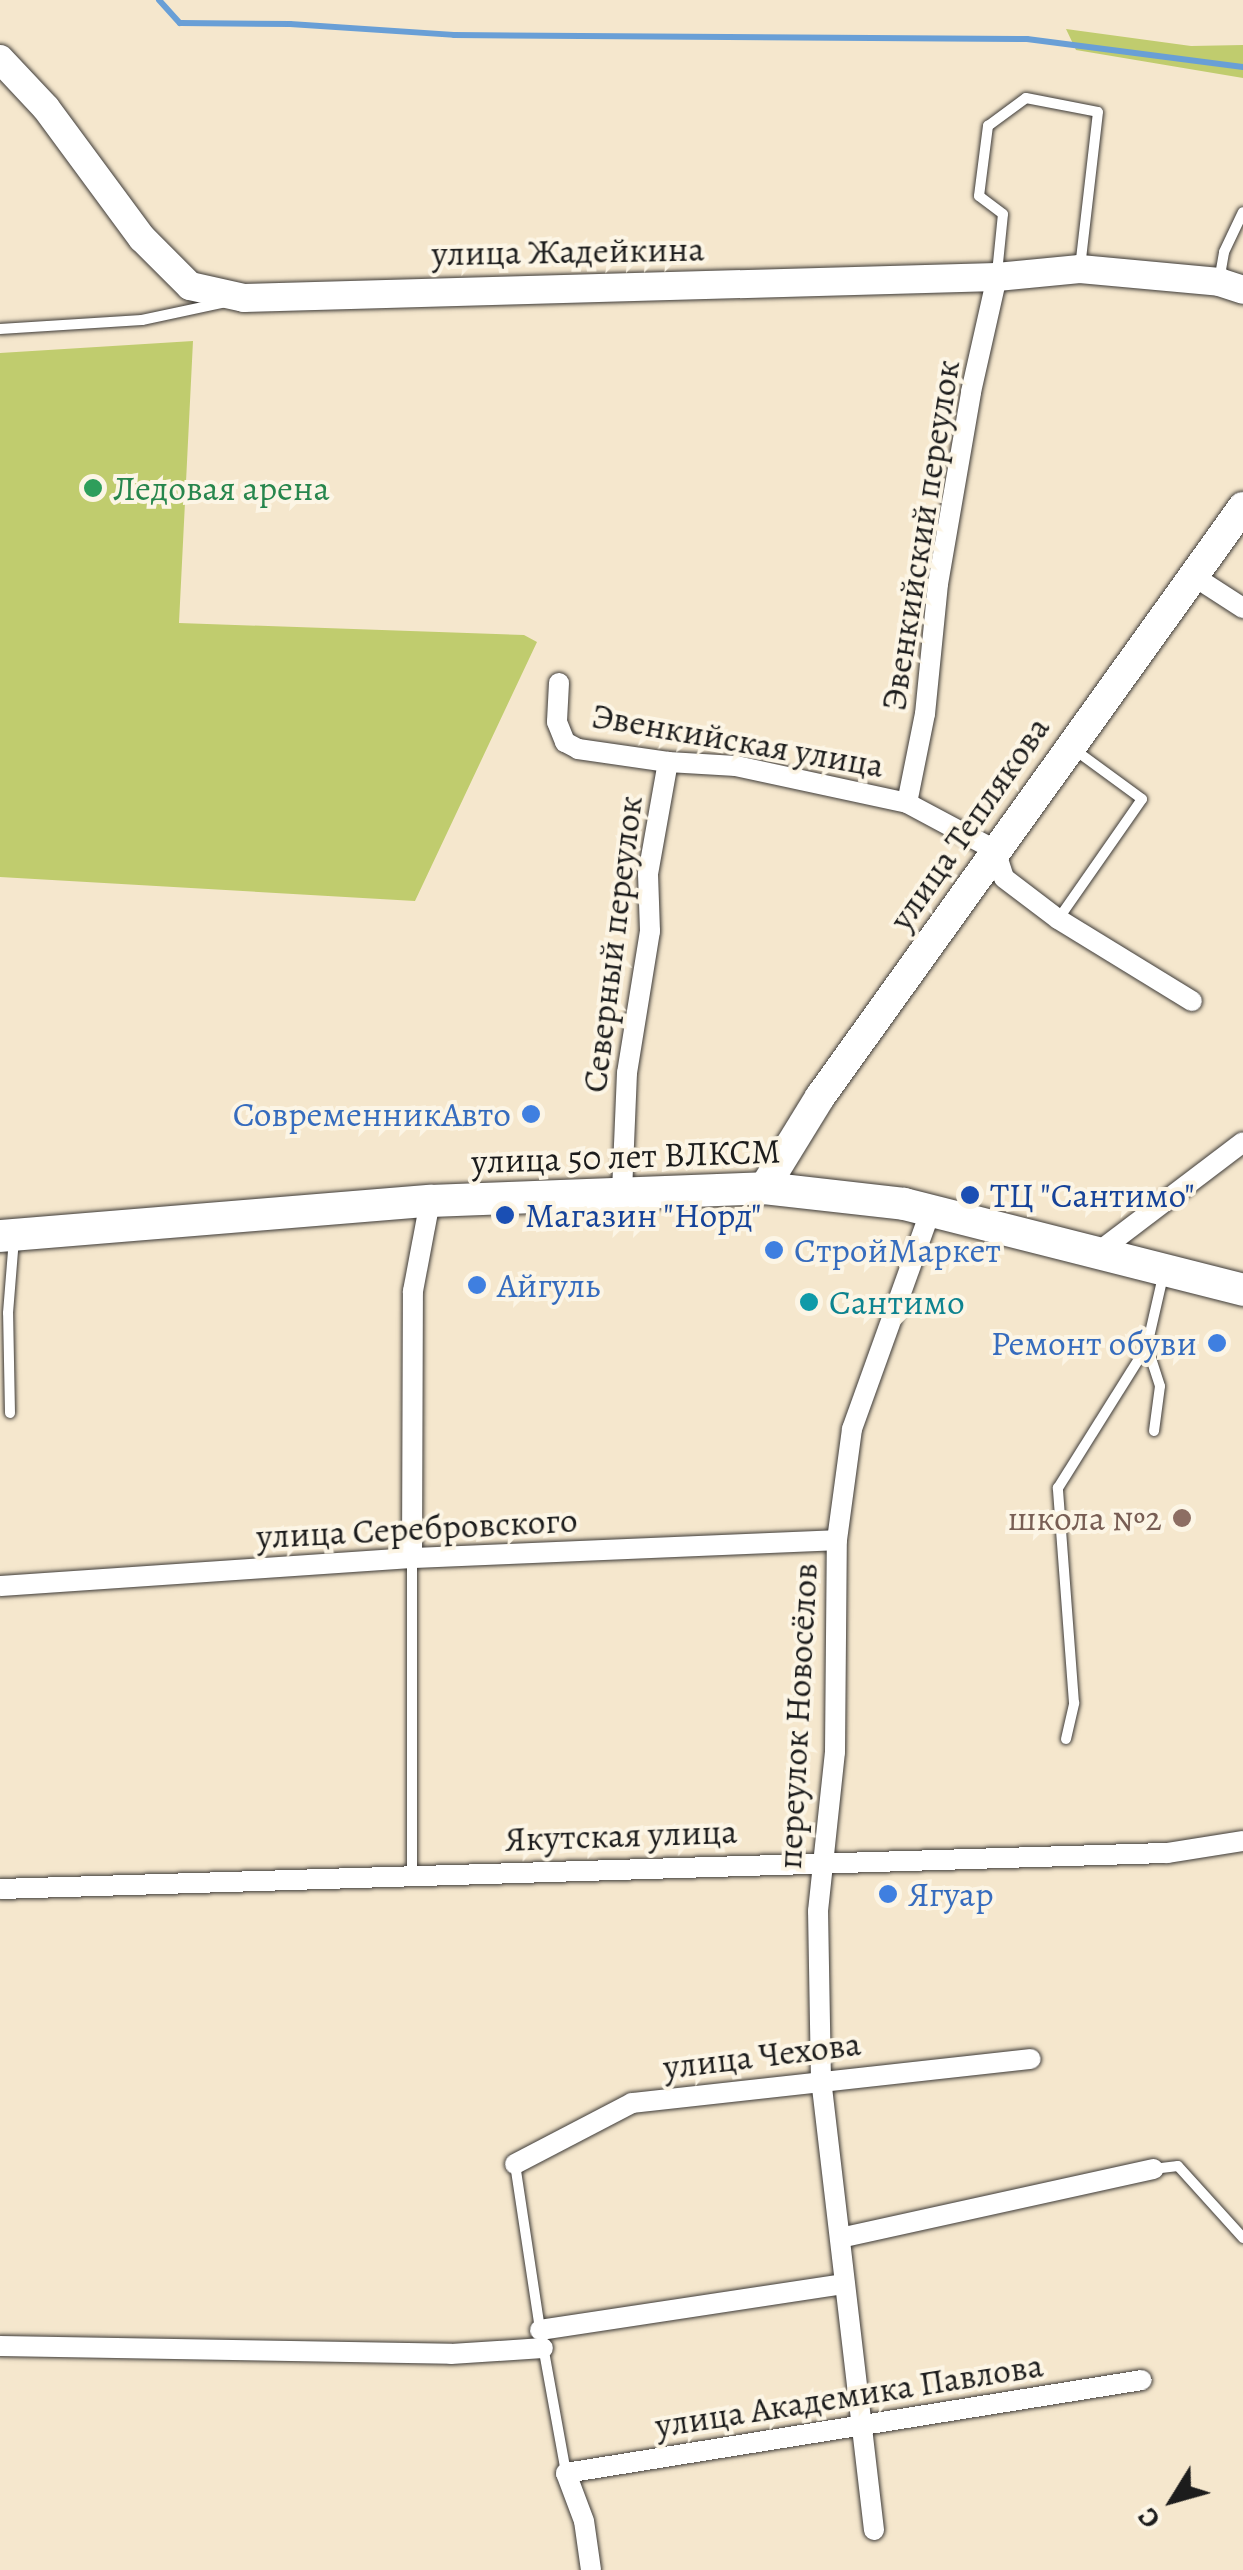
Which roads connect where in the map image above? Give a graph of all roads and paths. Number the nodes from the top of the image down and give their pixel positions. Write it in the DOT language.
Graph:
graph roads {
  1 [pos="0,59"];
  2 [pos="1243,212"];
  3 [pos="1080,270"];
  4 [pos="997,277"];
  5 [pos="1231,286"];
  6 [pos="244,298"];
  7 [pos="0,329"];
  8 [pos="1243,507"];
  9 [pos="1192,575"];
  10 [pos="1243,608"];
  11 [pos="559,683"];
  12 [pos="1070,746"];
  13 [pos="668,762"];
  14 [pos="907,803"];
  15 [pos="996,850"];
  16 [pos="1058,919"];
  17 [pos="1192,1001"];
  18 [pos="1243,1142"];
  19 [pos="764,1188"];
  20 [pos="622,1192"];
  21 [pos="430,1201"];
  22 [pos="931,1210"];
  23 [pos="7,1236"];
  24 [pos="1097,1253"];
  25 [pos="1164,1272"];
  26 [pos="1243,1290"];
  27 [pos="1147,1346"];
  28 [pos="10,1413"];
  29 [pos="1154,1431"];
  30 [pos="837,1540"];
  31 [pos="412,1558"];
  32 [pos="0,1586"];
  33 [pos="1066,1739"];
  34 [pos="1243,1842"];
  35 [pos="826,1862"];
  36 [pos="412,1874"];
  37 [pos="0,1889"];
  38 [pos="1031,2059"];
  39 [pos="821,2081"];
  40 [pos="515,2164"];
  41 [pos="1153,2169"];
  42 [pos="840,2238"];
  43 [pos="1243,2238"];
  44 [pos="845,2284"];
  45 [pos="542,2339"];
  46 [pos="0,2346"];
  47 [pos="1142,2380"];
  48 [pos="860,2427"];
  49 [pos="566,2473"];
  50 [pos="874,2530"];
  51 [pos="591,2570"];
  1 -- 6 [label="street, улица Жадейкина"];
  2 -- 5 [label="lane"];
  3 -- 4 [label="street, улица Жадейкина"];
  3 -- 4 [label="lane"];
  3 -- 5 [label="street, улица Жадейкина"];
  4 -- 6 [label="street, улица Жадейкина"];
  4 -- 14 [label="street, Эвенкийский переулок"];
  6 -- 7 [label="lane"];
  8 -- 9 [label="main road, улица Теплякова"];
  9 -- 10 [label="street"];
  9 -- 12 [label="main road, улица Теплякова"];
  11 -- 13 [label="street, Эвенкийская улица"];
  12 -- 15 [label="main road, улица Теплякова"];
  12 -- 16 [label="lane"];
  13 -- 14 [label="street, Эвенкийская улица"];
  13 -- 20 [label="street, Северный переулок"];
  14 -- 15 [label="street, Эвенкийская улица"];
  15 -- 16 [label="street"];
  15 -- 19 [label="main road, улица Теплякова"];
  16 -- 17 [label="street"];
  18 -- 24 [label="street"];
  19 -- 20 [label="main road, улица 50 лет ВЛКСМ"];
  19 -- 22 [label="main road, улица 50 лет ВЛКСМ"];
  20 -- 21 [label="main road, улица 50 лет ВЛКСМ"];
  21 -- 23 [label="main road, улица 50 лет ВЛКСМ"];
  21 -- 31 [label="street"];
  22 -- 24 [label="main road, улица 50 лет ВЛКСМ"];
  22 -- 30 [label="street, переулок Новосёлов"];
  23 -- 28 [label="lane"];
  24 -- 25 [label="main road, улица 50 лет ВЛКСМ"];
  25 -- 26 [label="main road, улица 50 лет ВЛКСМ"];
  25 -- 27 [label="lane"];
  27 -- 29 [label="lane"];
  27 -- 33 [label="lane"];
  30 -- 31 [label="street, улица Серебровского"];
  30 -- 35 [label="street, переулок Новосёлов"];
  31 -- 32 [label="street, улица Серебровского"];
  31 -- 36 [label="lane"];
  34 -- 35 [label="street, Якутская улица"];
  35 -- 36 [label="street, Якутская улица"];
  35 -- 39 [label="street, переулок Новосёлов"];
  36 -- 37 [label="street, Якутская улица"];
  38 -- 39 [label="street, улица Чехова"];
  39 -- 40 [label="street, улица Чехова"];
  39 -- 42 [label="street, переулок Новосёлов"];
  40 -- 45 [label="lane"];
  41 -- 42 [label="street"];
  41 -- 43 [label="lane"];
  42 -- 44 [label="street, переулок Новосёлов"];
  44 -- 45 [label="street"];
  44 -- 48 [label="street, переулок Новосёлов"];
  45 -- 46 [label="street"];
  45 -- 49 [label="lane"];
  47 -- 48 [label="street, улица Академика Павлова"];
  48 -- 49 [label="street, улица Академика Павлова"];
  48 -- 50 [label="street, переулок Новосёлов"];
  49 -- 51 [label="street"];
}
